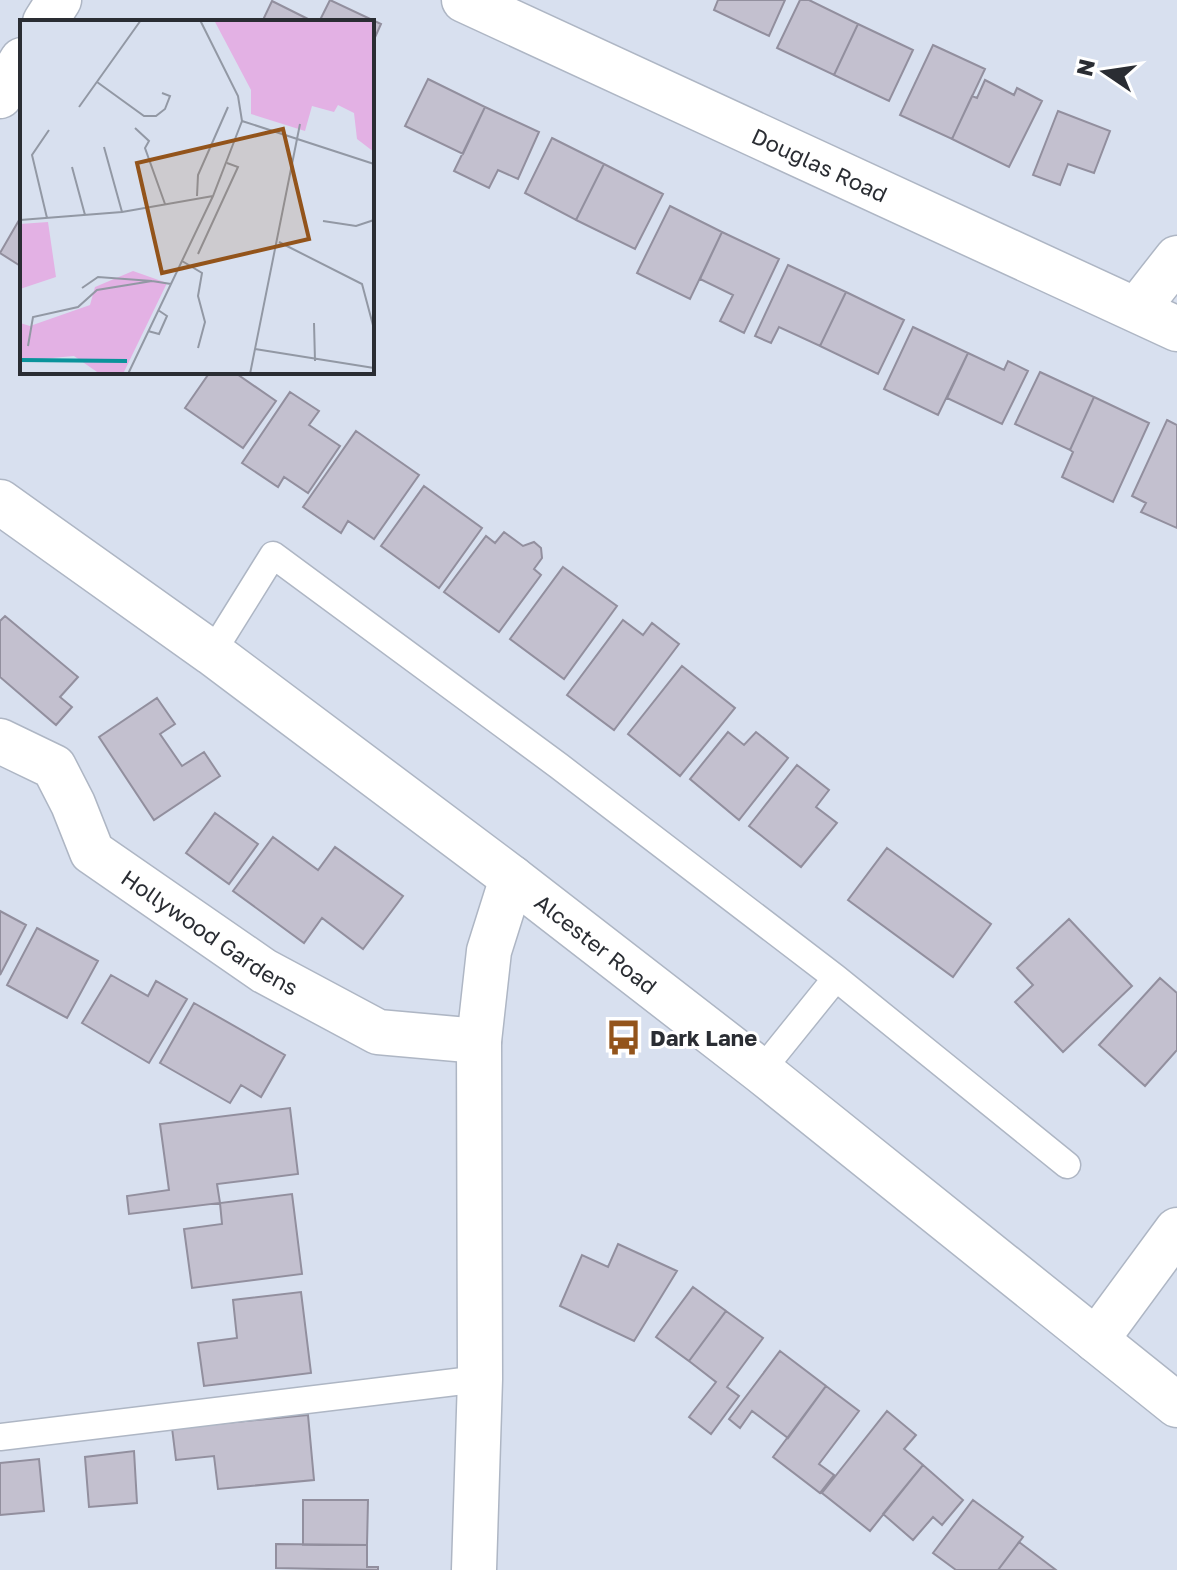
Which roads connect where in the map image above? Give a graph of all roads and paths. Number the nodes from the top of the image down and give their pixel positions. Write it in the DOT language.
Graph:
graph roads {
  1 [pos="59,0"];
  2 [pos="464,0"];
  3 [pos="46,20"];
  4 [pos="20,63"];
  5 [pos="0,96"];
  6 [pos="1177,258"];
  7 [pos="1137,309"];
  8 [pos="1177,329"];
  9 [pos="0,502"];
  10 [pos="212,653"];
  11 [pos="0,741"];
  12 [pos="512,878"];
  13 [pos="836,978"];
  14 [pos="479,1041"];
  15 [pos="761,1071"];
  16 [pos="1067,1165"];
  17 [pos="1177,1230"];
  18 [pos="1096,1340"];
  19 [pos="480,1379"];
  20 [pos="1177,1405"];
  21 [pos="0,1437"];
  22 [pos="474,1570"];
  1 -- 3 [label="street"];
  2 -- 7 [label="street, Douglas Road"];
  4 -- 5 [label="street"];
  6 -- 7 [label="street"];
  7 -- 8 [label="street, Douglas Road"];
  9 -- 10 [label="street, Alcester Road"];
  10 -- 12 [label="street, Alcester Road"];
  10 -- 13 [label="lane"];
  11 -- 14 [label="street, Hollywood Gardens"];
  12 -- 14 [label="street"];
  12 -- 15 [label="street, Alcester Road"];
  13 -- 15 [label="lane"];
  13 -- 16 [label="lane"];
  14 -- 19 [label="street"];
  15 -- 18 [label="street, Alcester Road"];
  17 -- 18 [label="street"];
  18 -- 20 [label="street, Alcester Road"];
  19 -- 21 [label="lane"];
  19 -- 22 [label="street"];
}
